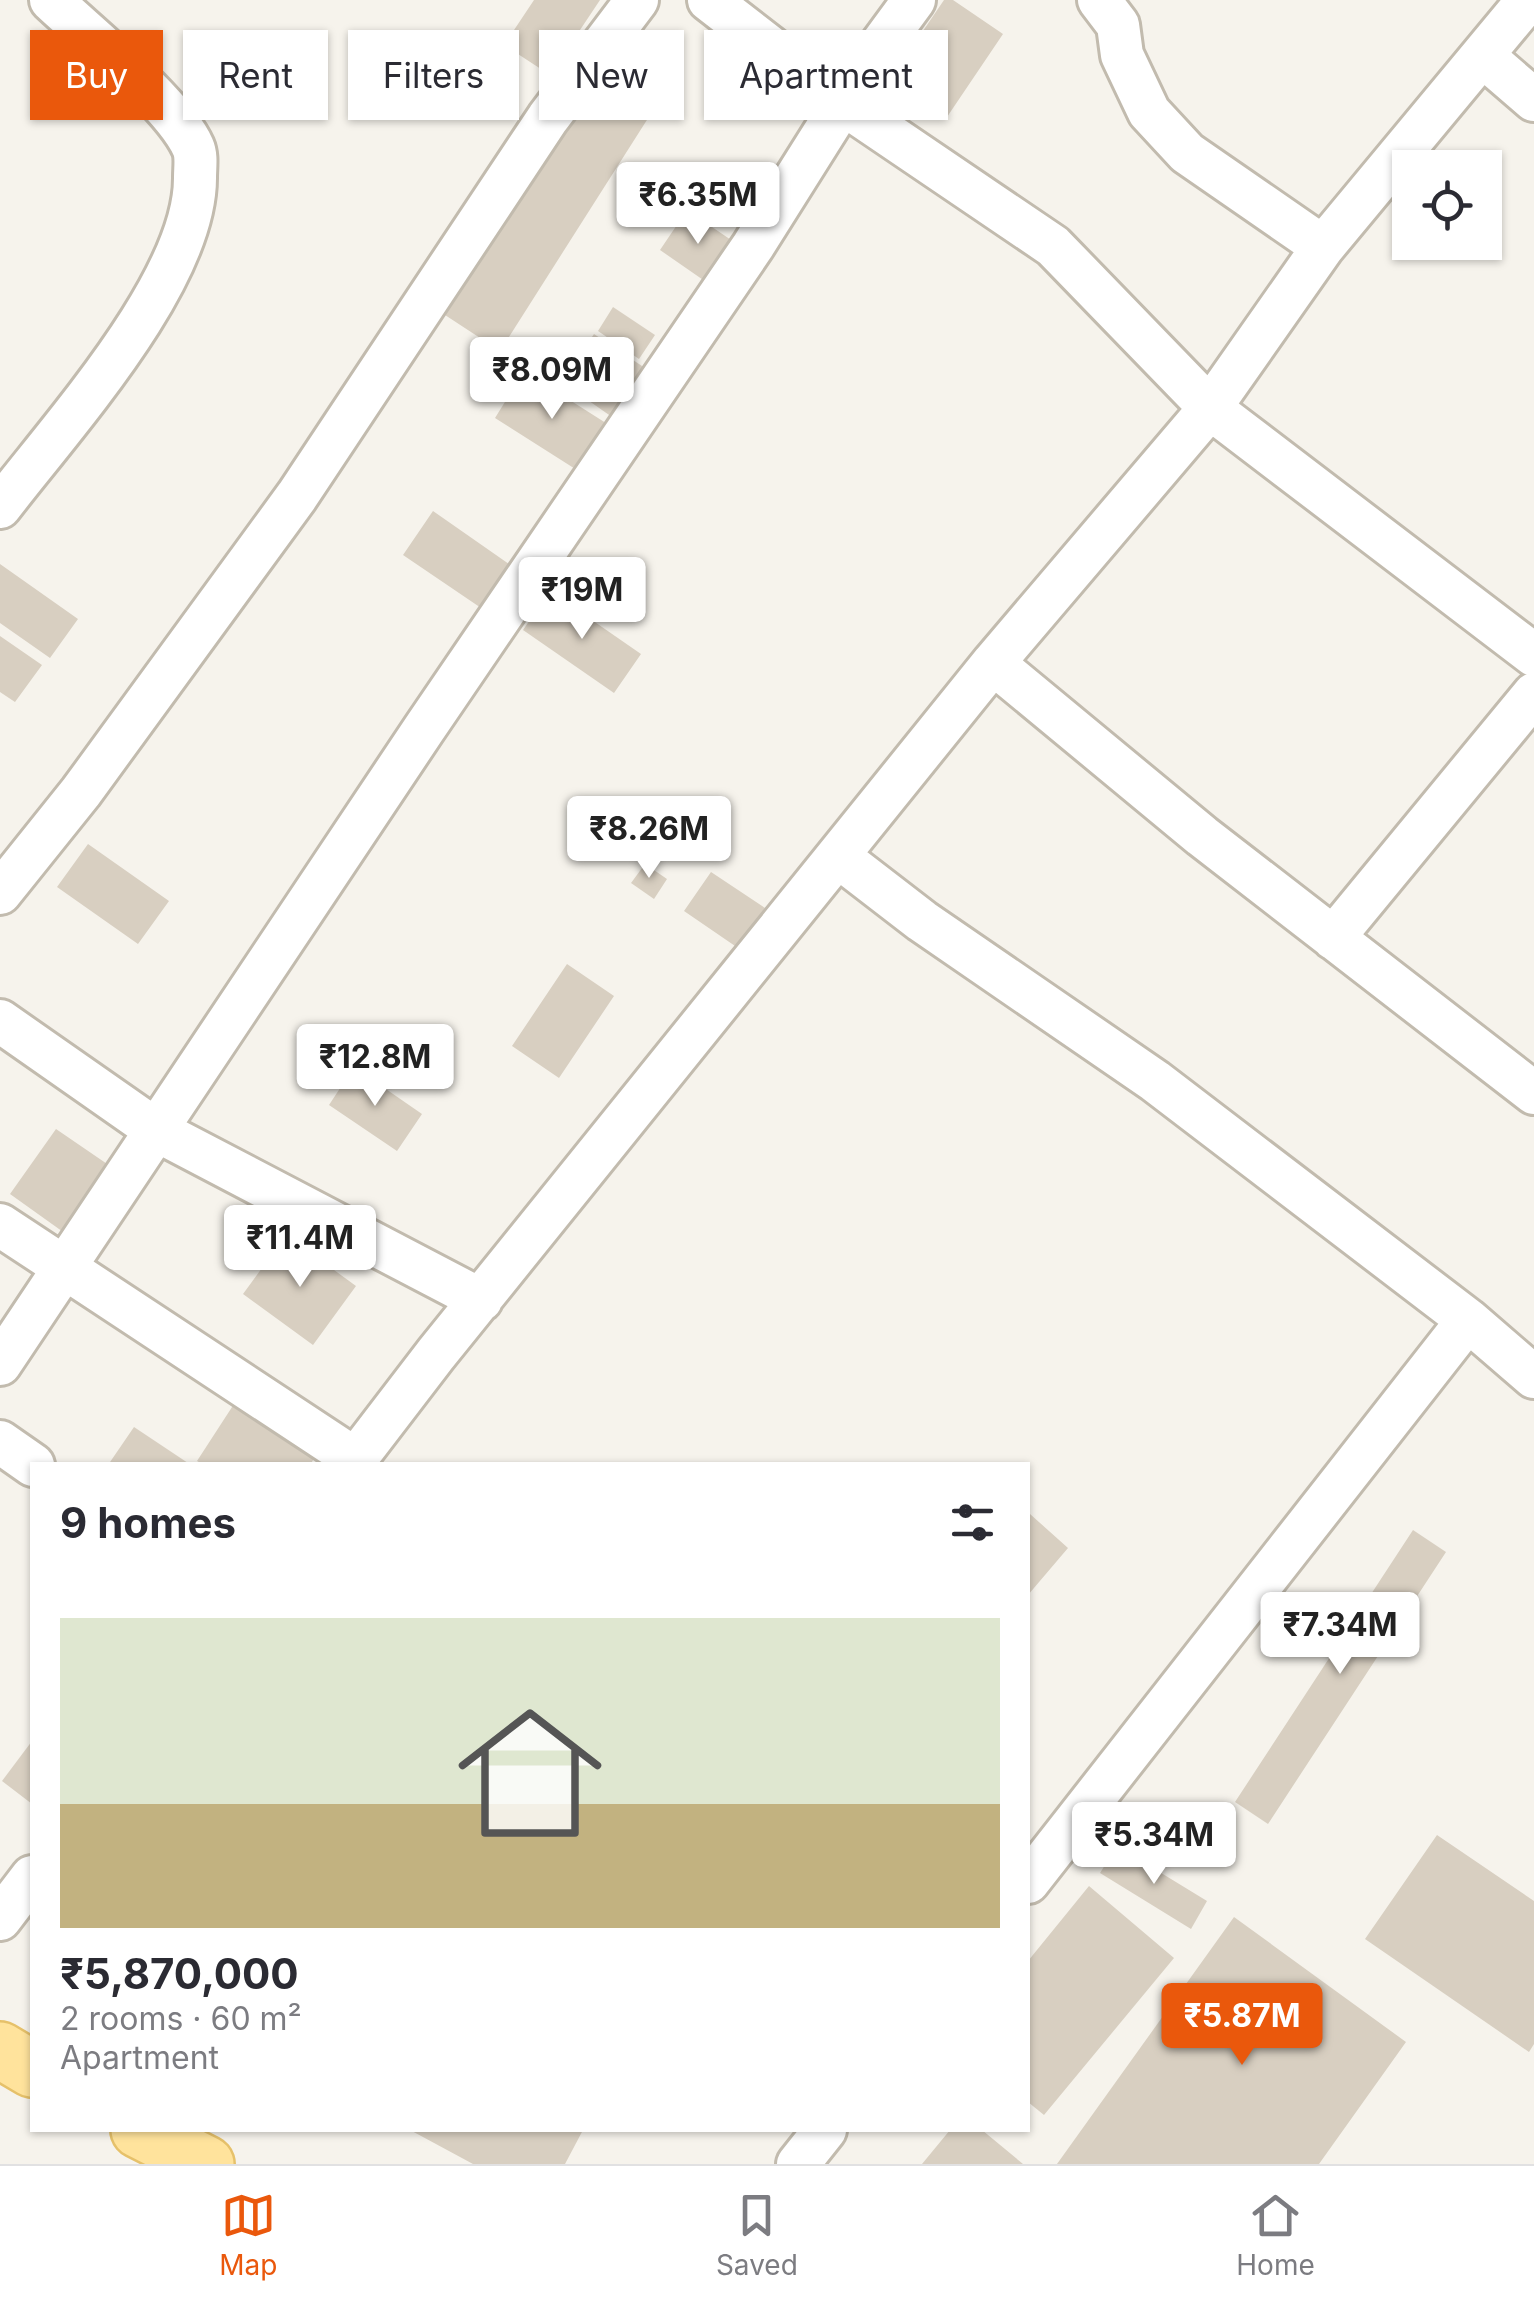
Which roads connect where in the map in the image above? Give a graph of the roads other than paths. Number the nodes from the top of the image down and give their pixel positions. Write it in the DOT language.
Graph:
graph roads {
  1 [pos="50,0"];
  2 [pos="637,0"];
  3 [pos="709,0"];
  4 [pos="914,0"];
  5 [pos="1100,0"];
  6 [pos="1528,0"];
  7 [pos="748,30"];
  8 [pos="893,30"];
  9 [pos="1483,56"];
  10 [pos="1534,100"];
  11 [pos="831,120"];
  12 [pos="868,120"];
  13 [pos="1324,248"];
  14 [pos="1210,408"];
  15 [pos="0,507"];
  16 [pos="1534,655"];
  17 [pos="993,663"];
  18 [pos="1534,694"];
  19 [pos="838,858"];
  20 [pos="0,893"];
  21 [pos="1332,938"];
  22 [pos="0,1021"];
  23 [pos="1534,1093"];
  24 [pos="156,1130"];
  25 [pos="0,1224"];
  26 [pos="66,1267"];
  27 [pos="481,1300"];
  28 [pos="1468,1320"];
  29 [pos="0,1364"];
  30 [pos="1534,1377"];
  31 [pos="0,1442"];
  32 [pos="353,1462"];
  33 [pos="30,1463"];
  34 [pos="30,1879"];
  35 [pos="1030,1879"];
  36 [pos="0,1918"];
  37 [pos="0,2050"];
  38 [pos="30,2068"];
  39 [pos="144,2132"];
  40 [pos="824,2132"];
  41 [pos="206,2164"];
  42 [pos="798,2164"];
  1 -- 15 [label="street"];
  2 -- 20 [label="street"];
  3 -- 7 [label="street"];
  4 -- 8 [label="street"];
  5 -- 13 [label="street"];
  6 -- 9 [label="street"];
  9 -- 10 [label="street"];
  9 -- 13 [label="street"];
  11 -- 24 [label="street"];
  12 -- 14 [label="street"];
  13 -- 14 [label="street"];
  14 -- 16 [label="street"];
  14 -- 17 [label="street"];
  17 -- 19 [label="street"];
  17 -- 21 [label="street"];
  18 -- 21 [label="street"];
  19 -- 27 [label="street"];
  19 -- 28 [label="street"];
  21 -- 23 [label="street"];
  22 -- 24 [label="street"];
  24 -- 26 [label="street"];
  24 -- 27 [label="street"];
  25 -- 26 [label="street"];
  26 -- 29 [label="street"];
  26 -- 32 [label="street"];
  27 -- 32 [label="street"];
  28 -- 30 [label="street"];
  28 -- 35 [label="street"];
  31 -- 33 [label="street"];
  34 -- 36 [label="street"];
  37 -- 38 [label="main road"];
  39 -- 41 [label="main road"];
  40 -- 42 [label="street"];
}
